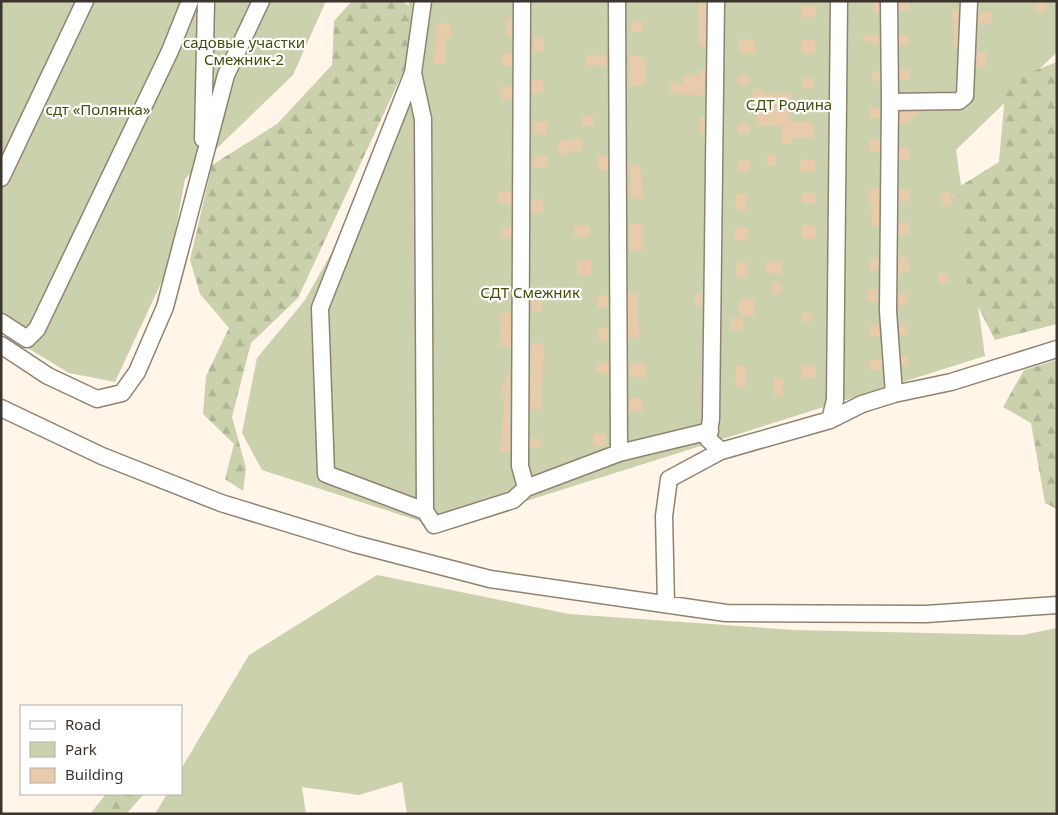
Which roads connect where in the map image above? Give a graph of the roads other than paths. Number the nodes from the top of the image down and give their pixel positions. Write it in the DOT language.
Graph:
graph roads {
  1 [pos="85,1"];
  2 [pos="190,1"];
  3 [pos="206,1"];
  4 [pos="261,1"];
  5 [pos="423,1"];
  6 [pos="522,1"];
  7 [pos="617,1"];
  8 [pos="716,1"];
  9 [pos="839,1"];
  10 [pos="889,1"];
  11 [pos="968,1"];
  12 [pos="413,73"];
  13 [pos="890,102"];
  14 [pos="202,166"];
  15 [pos="1,178"];
  16 [pos="1,322"];
  17 [pos="1,345"];
  18 [pos="1057,349"];
  19 [pos="894,394"];
  20 [pos="1,408"];
  21 [pos="830,420"];
  22 [pos="710,430"];
  23 [pos="721,451"];
  24 [pos="619,453"];
  25 [pos="526,488"];
  26 [pos="425,511"];
  27 [pos="666,604"];
  28 [pos="1057,605"];
  1 -- 15 [label="street"];
  2 -- 16 [label="street"];
  3 -- 14 [label="street"];
  4 -- 14 [label="street"];
  5 -- 12 [label="street"];
  6 -- 25 [label="street"];
  7 -- 24 [label="street"];
  8 -- 22 [label="street"];
  9 -- 21 [label="street"];
  10 -- 13 [label="street"];
  11 -- 13 [label="street"];
  12 -- 26 [label="street"];
  12 -- 26 [label="street"];
  13 -- 19 [label="street"];
  14 -- 17 [label="street"];
  18 -- 19 [label="street"];
  19 -- 21 [label="street"];
  20 -- 27 [label="street"];
  21 -- 23 [label="street"];
  22 -- 23 [label="street"];
  22 -- 24 [label="street"];
  23 -- 27 [label="street"];
  24 -- 25 [label="street"];
  25 -- 26 [label="street"];
  27 -- 28 [label="street"];
}
